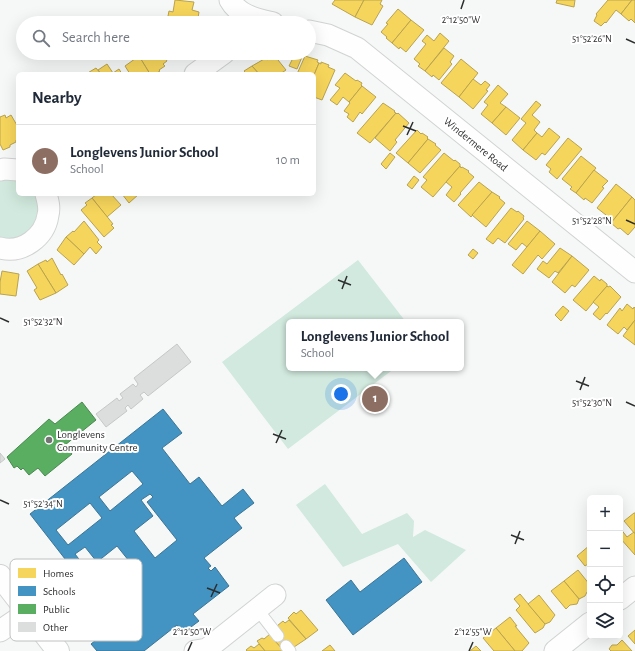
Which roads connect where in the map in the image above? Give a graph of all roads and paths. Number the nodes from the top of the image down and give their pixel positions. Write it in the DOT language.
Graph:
graph roads {
  1 [pos="230,0"];
  2 [pos="244,16"];
  3 [pos="316,32"];
  4 [pos="214,60"];
  5 [pos="198,72"];
  6 [pos="0,170"];
  7 [pos="16,170"];
  8 [pos="47,196"];
  9 [pos="0,248"];
  10 [pos="635,272"];
  11 [pos="0,576"];
  12 [pos="635,586"];
  13 [pos="10,589"];
  14 [pos="623,596"];
  15 [pos="261,601"];
  16 [pos="10,624"];
  17 [pos="587,625"];
  18 [pos="0,631"];
  19 [pos="278,636"];
  20 [pos="50,641"];
  21 [pos="218,647"];
  22 [pos="58,651"];
  23 [pos="196,651"];
  24 [pos="555,651"];
  1 -- 2 [label="street"];
  3 -- 10 [label="street, Windermere Road"];
  4 -- 5 [label="street"];
  6 -- 7 [label="street"];
  8 -- 9 [label="street"];
  11 -- 13 [label="street"];
  12 -- 14 [label="street"];
  15 -- 19 [label="lane"];
  15 -- 21 [label="street"];
  16 -- 18 [label="street"];
  17 -- 24 [label="street"];
  20 -- 22 [label="street"];
  21 -- 23 [label="street"];
}
